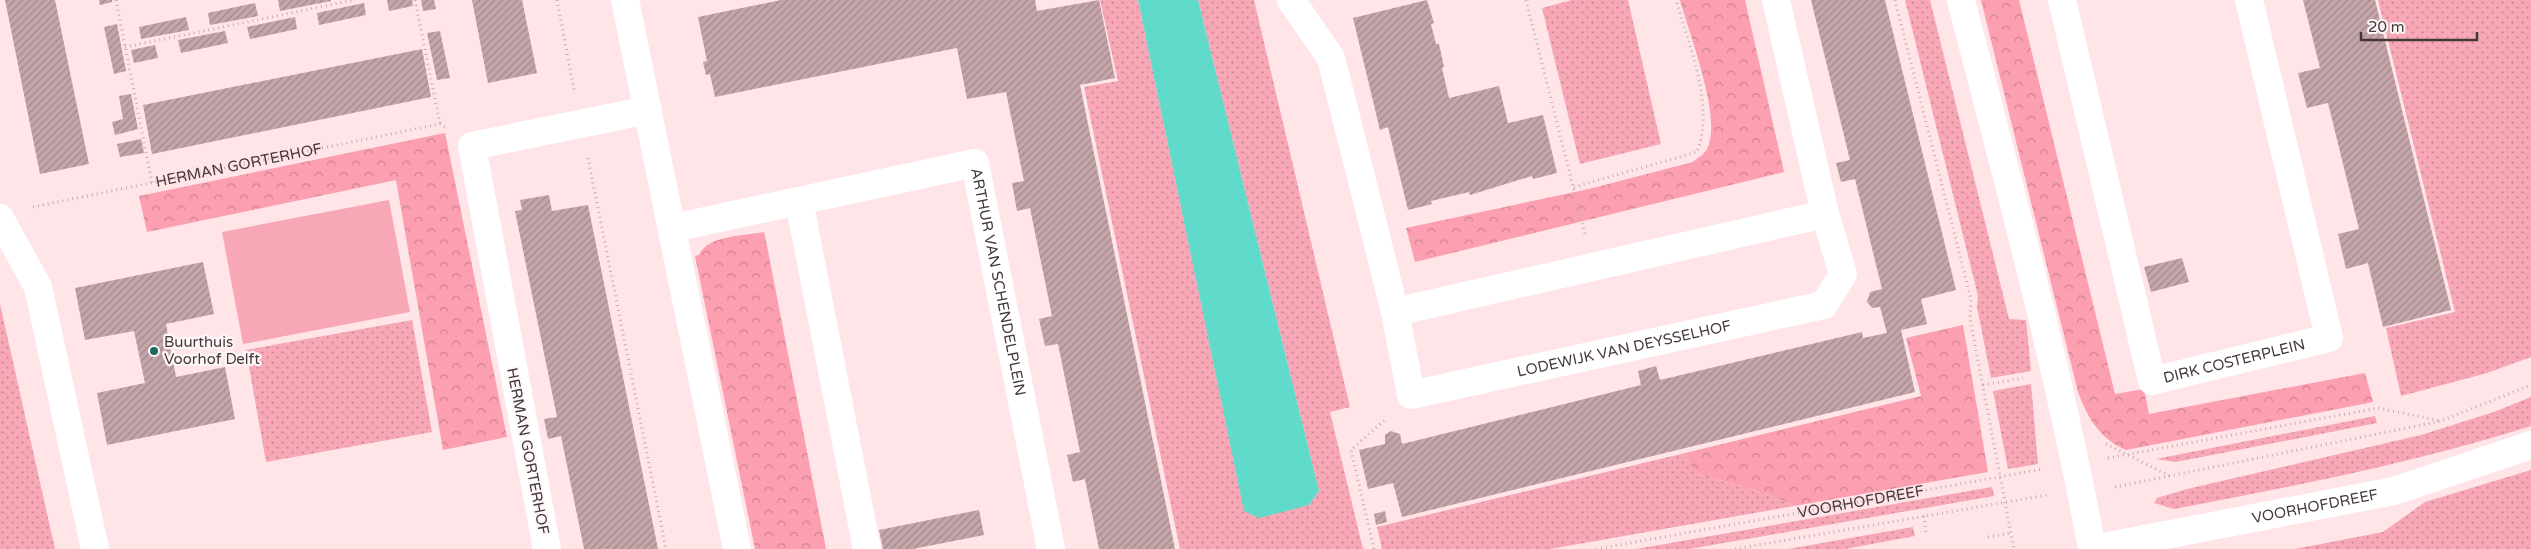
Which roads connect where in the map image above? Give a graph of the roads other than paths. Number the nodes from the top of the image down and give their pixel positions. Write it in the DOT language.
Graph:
graph roads {
  1 [pos="625,0"];
  2 [pos="1291,0"];
  3 [pos="1776,0"];
  4 [pos="1961,0"];
  5 [pos="2062,0"];
  6 [pos="2249,0"];
  7 [pos="648,110"];
  8 [pos="799,201"];
  9 [pos="1825,214"];
  10 [pos="0,218"];
  11 [pos="673,228"];
  12 [pos="1395,312"];
  13 [pos="2531,444"];
  14 [pos="95,549"];
  15 [pos="547,549"];
  16 [pos="737,549"];
  17 [pos="867,549"];
  18 [pos="1051,549"];
  19 [pos="2093,549"];
  1 -- 7 [label="street"];
  2 -- 12 [label="street"];
  3 -- 9 [label="street, LODEWIJK VAN DEYSSELHOF"];
  4 -- 19 [label="street"];
  5 -- 6 [label="street, DIRK COSTERPLEIN"];
  7 -- 11 [label="street"];
  7 -- 15 [label="street, HERMAN GORTERHOF"];
  8 -- 11 [label="street, ARTHUR VAN SCHENDELPLEIN"];
  8 -- 17 [label="street"];
  8 -- 18 [label="street, ARTHUR VAN SCHENDELPLEIN"];
  9 -- 12 [label="street"];
  9 -- 12 [label="street, LODEWIJK VAN DEYSSELHOF"];
  10 -- 14 [label="street"];
  11 -- 16 [label="street"];
  13 -- 19 [label="street, VOORHOFDREEF"];
}
